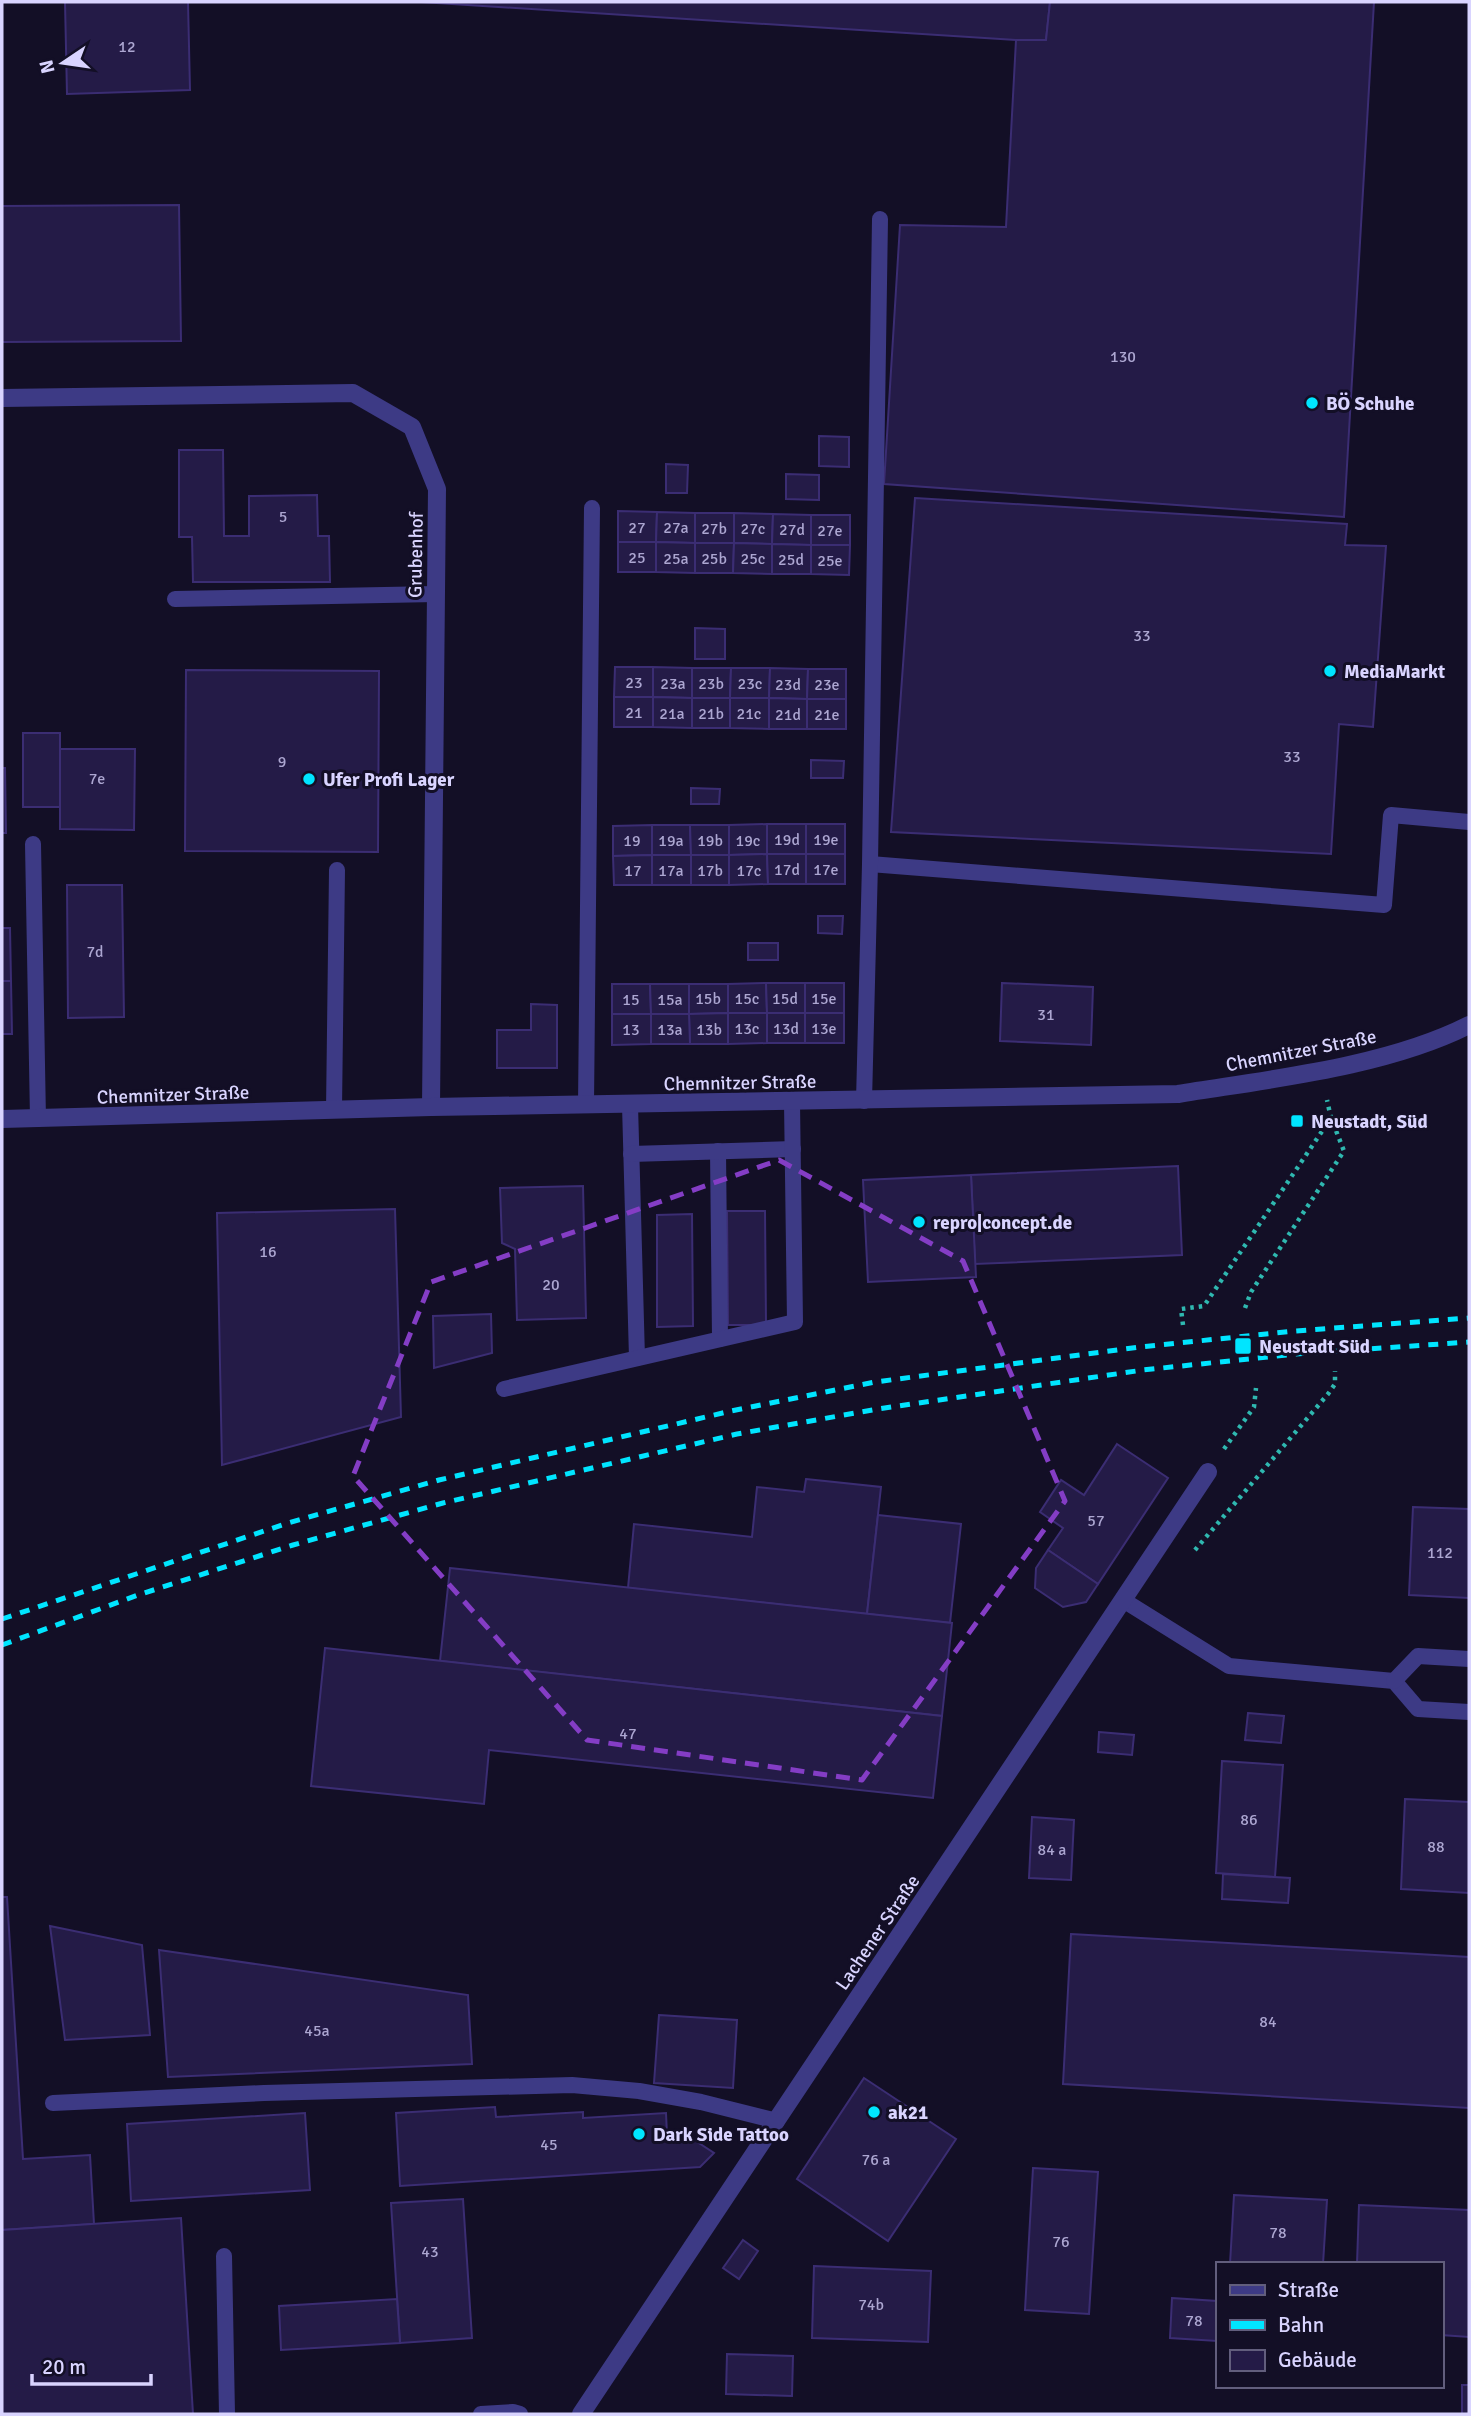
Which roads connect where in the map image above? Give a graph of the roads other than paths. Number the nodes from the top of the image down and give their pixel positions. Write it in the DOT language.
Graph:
graph roads {
  1 [pos="880,219"];
  2 [pos="2,398"];
  3 [pos="592,508"];
  4 [pos="436,594"];
  5 [pos="175,600"];
  6 [pos="1469,821"];
  7 [pos="33,845"];
  8 [pos="870,864"];
  9 [pos="337,870"];
  10 [pos="1469,1026"];
  11 [pos="864,1101"];
  12 [pos="792,1102"];
  13 [pos="586,1105"];
  14 [pos="630,1105"];
  15 [pos="431,1107"];
  16 [pos="334,1110"];
  17 [pos="2,1119"];
  18 [pos="38,1119"];
  19 [pos="793,1149"];
  20 [pos="718,1151"];
  21 [pos="631,1154"];
  22 [pos="720,1339"];
  23 [pos="637,1358"];
  24 [pos="504,1389"];
  25 [pos="1208,1472"];
  26 [pos="1123,1600"];
  27 [pos="1469,1659"];
  28 [pos="1394,1681"];
  29 [pos="1469,1712"];
  30 [pos="53,2103"];
  31 [pos="776,2121"];
  32 [pos="224,2256"];
  33 [pos="227,2414"];
  34 [pos="481,2414"];
  35 [pos="520,2414"];
  36 [pos="582,2414"];
  1 -- 8 [label="lane"];
  2 -- 4 [label="street, Grubenhof"];
  3 -- 13 [label="lane"];
  4 -- 5 [label="lane"];
  4 -- 15 [label="street, Grubenhof"];
  6 -- 8 [label="lane"];
  7 -- 18 [label="lane"];
  8 -- 11 [label="lane"];
  9 -- 16 [label="lane"];
  10 -- 11 [label="street, Chemnitzer Straße"];
  11 -- 12 [label="street, Chemnitzer Straße"];
  12 -- 14 [label="street, Chemnitzer Straße"];
  12 -- 19 [label="lane"];
  13 -- 14 [label="street, Chemnitzer Straße"];
  13 -- 15 [label="street, Chemnitzer Straße"];
  14 -- 21 [label="lane"];
  15 -- 16 [label="street, Chemnitzer Straße"];
  16 -- 18 [label="street, Chemnitzer Straße"];
  17 -- 18 [label="street, Chemnitzer Straße"];
  19 -- 20 [label="lane"];
  19 -- 22 [label="lane"];
  20 -- 21 [label="lane"];
  20 -- 22 [label="lane"];
  21 -- 23 [label="lane"];
  22 -- 23 [label="lane"];
  23 -- 24 [label="lane"];
  25 -- 26 [label="street, Lachener Straße"];
  26 -- 28 [label="lane"];
  26 -- 31 [label="street, Lachener Straße"];
  27 -- 28 [label="lane"];
  28 -- 29 [label="lane"];
  30 -- 31 [label="lane"];
  31 -- 36 [label="street, Lachener Straße"];
  32 -- 33 [label="lane"];
  34 -- 35 [label="lane"];
}
